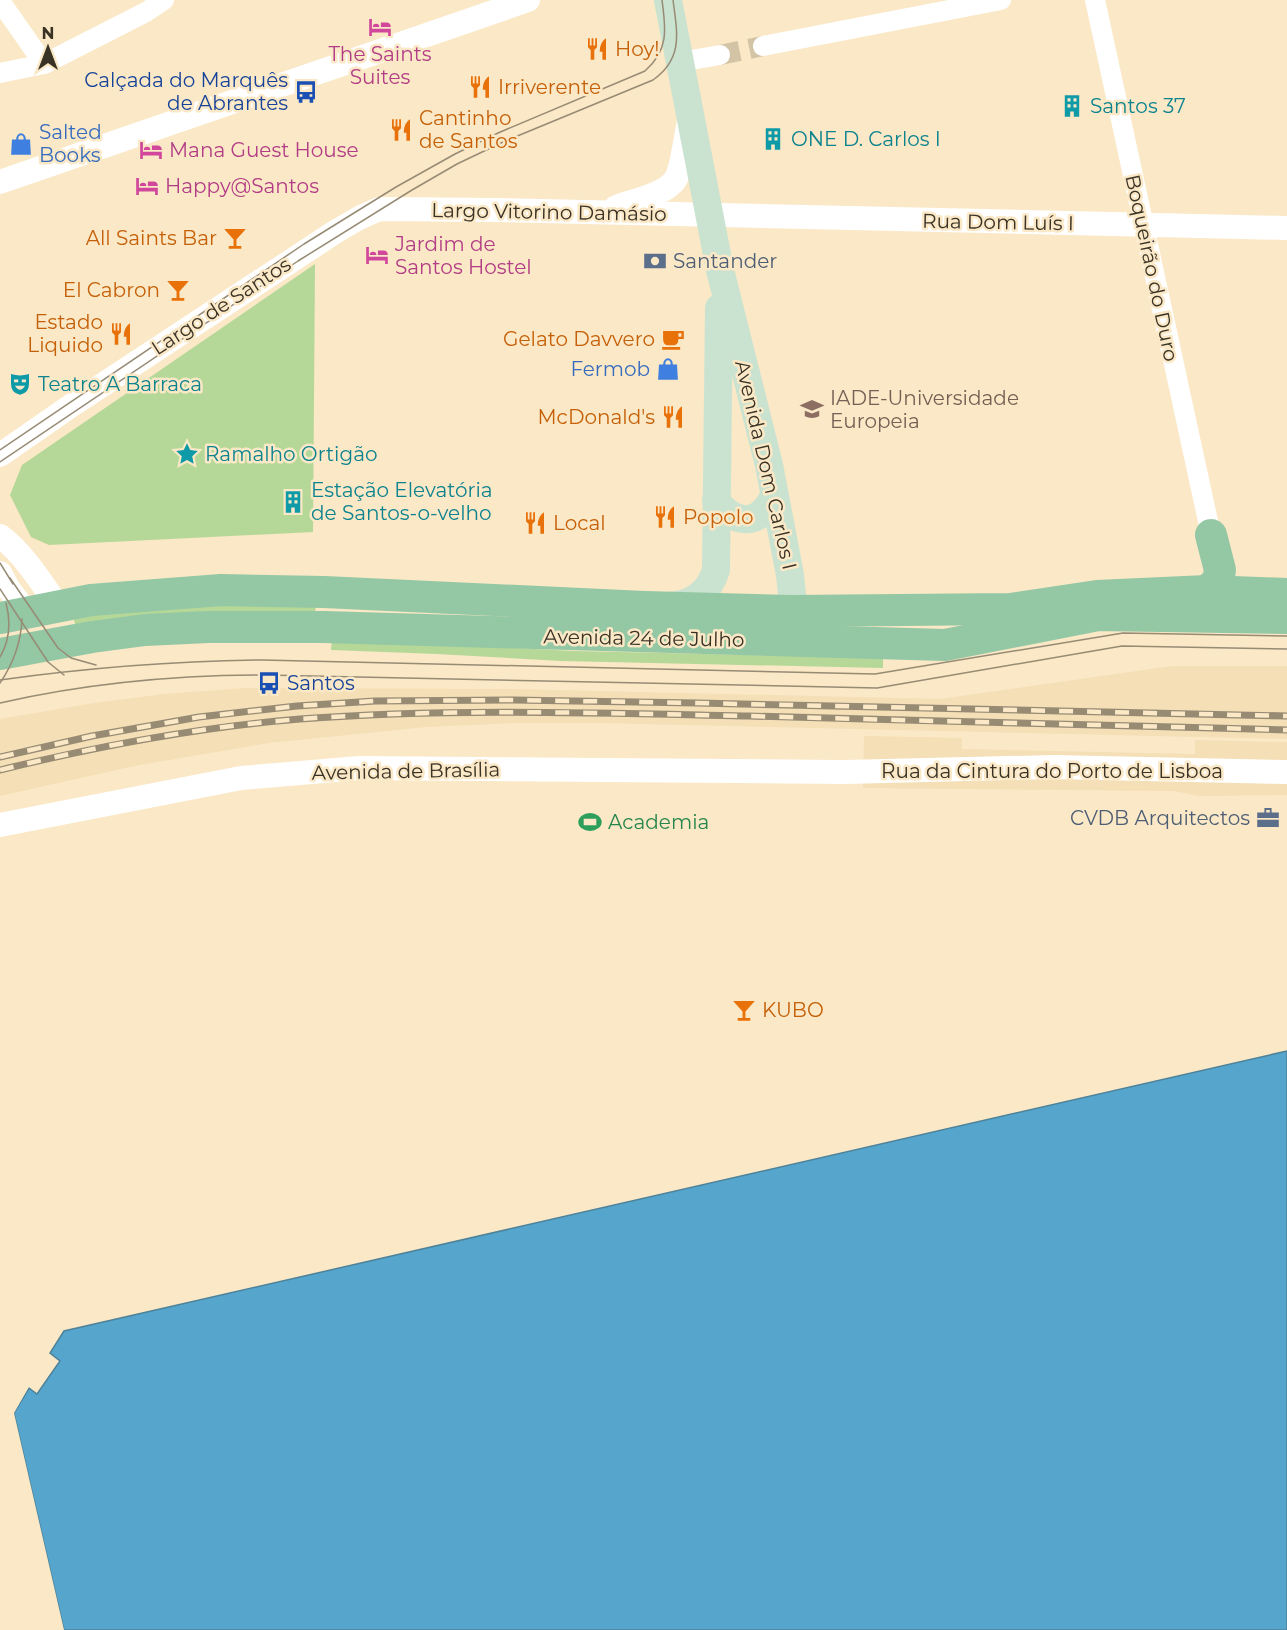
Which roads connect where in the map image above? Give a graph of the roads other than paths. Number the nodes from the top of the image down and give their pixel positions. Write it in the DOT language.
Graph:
graph roads {
  1 [pos="164,0"];
  2 [pos="528,0"];
  3 [pos="668,0"];
  4 [pos="1001,0"];
  5 [pos="1095,0"];
  6 [pos="0,1"];
  7 [pos="763,46"];
  8 [pos="720,55"];
  9 [pos="680,62"];
  10 [pos="44,64"];
  11 [pos="0,73"];
  12 [pos="690,116"];
  13 [pos="0,182"];
  14 [pos="388,210"];
  15 [pos="602,212"];
  16 [pos="709,215"];
  17 [pos="1143,225"];
  18 [pos="1287,228"];
  19 [pos="720,270"];
  20 [pos="0,455"];
  21 [pos="774,496"];
  22 [pos="716,501"];
  23 [pos="1211,535"];
  24 [pos="0,536"];
  25 [pos="0,573"];
  26 [pos="1207,591"];
  27 [pos="1287,594"];
  28 [pos="58,606"];
  29 [pos="644,607"];
  30 [pos="791,611"];
  31 [pos="13,615"];
  32 [pos="1287,618"];
  33 [pos="752,640"];
  34 [pos="61,642"];
  35 [pos="0,654"];
  36 [pos="816,772"];
  37 [pos="1287,772"];
  38 [pos="0,825"];
  1 -- 10 [label="street"];
  2 -- 13 [label="street"];
  3 -- 9 [label="main road, Avenida Dom Carlos I"];
  4 -- 7 [label="street"];
  5 -- 17 [label="street, Boqueirão do Duro"];
  6 -- 10 [label="street"];
  8 -- 9 [label="street"];
  9 -- 12 [label="main road, Avenida Dom Carlos I"];
  10 -- 11 [label="street"];
  12 -- 15 [label="street"];
  12 -- 16 [label="main road, Avenida Dom Carlos I"];
  14 -- 15 [label="street, Largo Vitorino Damásio"];
  14 -- 20 [label="street, Largo de Santos"];
  15 -- 16 [label="street, Largo Vitorino Damásio"];
  16 -- 17 [label="street, Rua Dom Luís I"];
  16 -- 19 [label="main road, Avenida Dom Carlos I"];
  17 -- 18 [label="street, Rua Dom Luís I"];
  17 -- 23 [label="street, Boqueirão do Duro"];
  19 -- 21 [label="main road, Avenida Dom Carlos I"];
  19 -- 22 [label="main road, Avenida Dom Carlos I"];
  21 -- 22 [label="main road"];
  21 -- 30 [label="main road, Avenida Dom Carlos I"];
  22 -- 29 [label="main road, Avenida Dom Carlos I"];
  23 -- 26 [label="main road"];
  24 -- 28 [label="street"];
  25 -- 31 [label="street"];
  26 -- 27 [label="main road, Avenida 24 de Julho"];
  26 -- 30 [label="main road, Avenida 24 de Julho"];
  28 -- 29 [label="main road, Avenida 24 de Julho"];
  28 -- 31 [label="main road, Avenida 24 de Julho"];
  28 -- 34 [label="main road"];
  29 -- 30 [label="main road, Avenida 24 de Julho"];
  30 -- 33 [label="main road"];
  31 -- 34 [label="main road"];
  32 -- 33 [label="main road, Avenida 24 de Julho"];
  33 -- 34 [label="main road, Avenida 24 de Julho"];
  34 -- 35 [label="main road, Avenida 24 de Julho"];
  36 -- 37 [label="street, Rua da Cintura do Porto de Lisboa"];
  36 -- 38 [label="street, Avenida de Brasília"];
}
